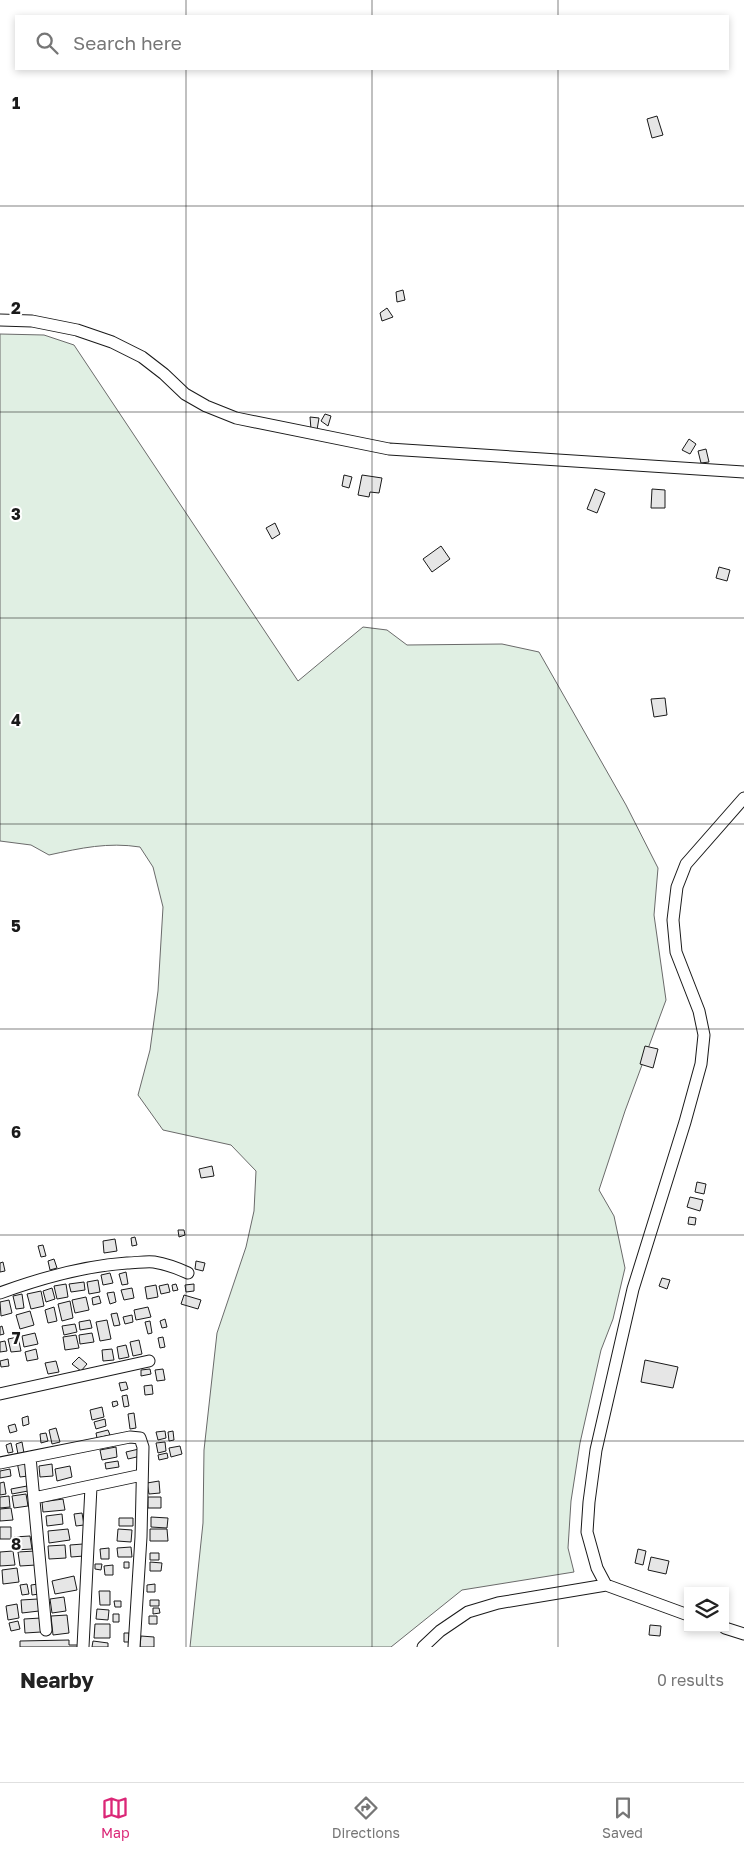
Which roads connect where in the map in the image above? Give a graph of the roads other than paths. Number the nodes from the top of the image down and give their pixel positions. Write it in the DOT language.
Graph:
graph roads {
  1 [pos="0,320"];
  2 [pos="744,472"];
  3 [pos="744,798"];
  4 [pos="188,1273"];
  5 [pos="0,1293"];
  6 [pos="149,1361"];
  7 [pos="0,1394"];
  8 [pos="30,1457"];
  9 [pos="0,1463"];
  10 [pos="142,1475"];
  11 [pos="91,1487"];
  12 [pos="34,1498"];
  13 [pos="606,1585"];
  14 [pos="684,1614"];
  15 [pos="729,1629"];
  16 [pos="46,1630"];
  17 [pos="744,1634"];
  18 [pos="83,1647"];
  19 [pos="134,1647"];
  20 [pos="423,1647"];
  1 -- 2 [label="street"];
  3 -- 13 [label="street"];
  4 -- 5 [label="street"];
  6 -- 7 [label="street"];
  8 -- 9 [label="street"];
  8 -- 10 [label="street"];
  8 -- 12 [label="street"];
  10 -- 11 [label="street"];
  10 -- 19 [label="street"];
  11 -- 12 [label="street"];
  11 -- 18 [label="street"];
  12 -- 16 [label="street"];
  13 -- 14 [label="street"];
  13 -- 20 [label="street"];
  15 -- 17 [label="street"];
}
